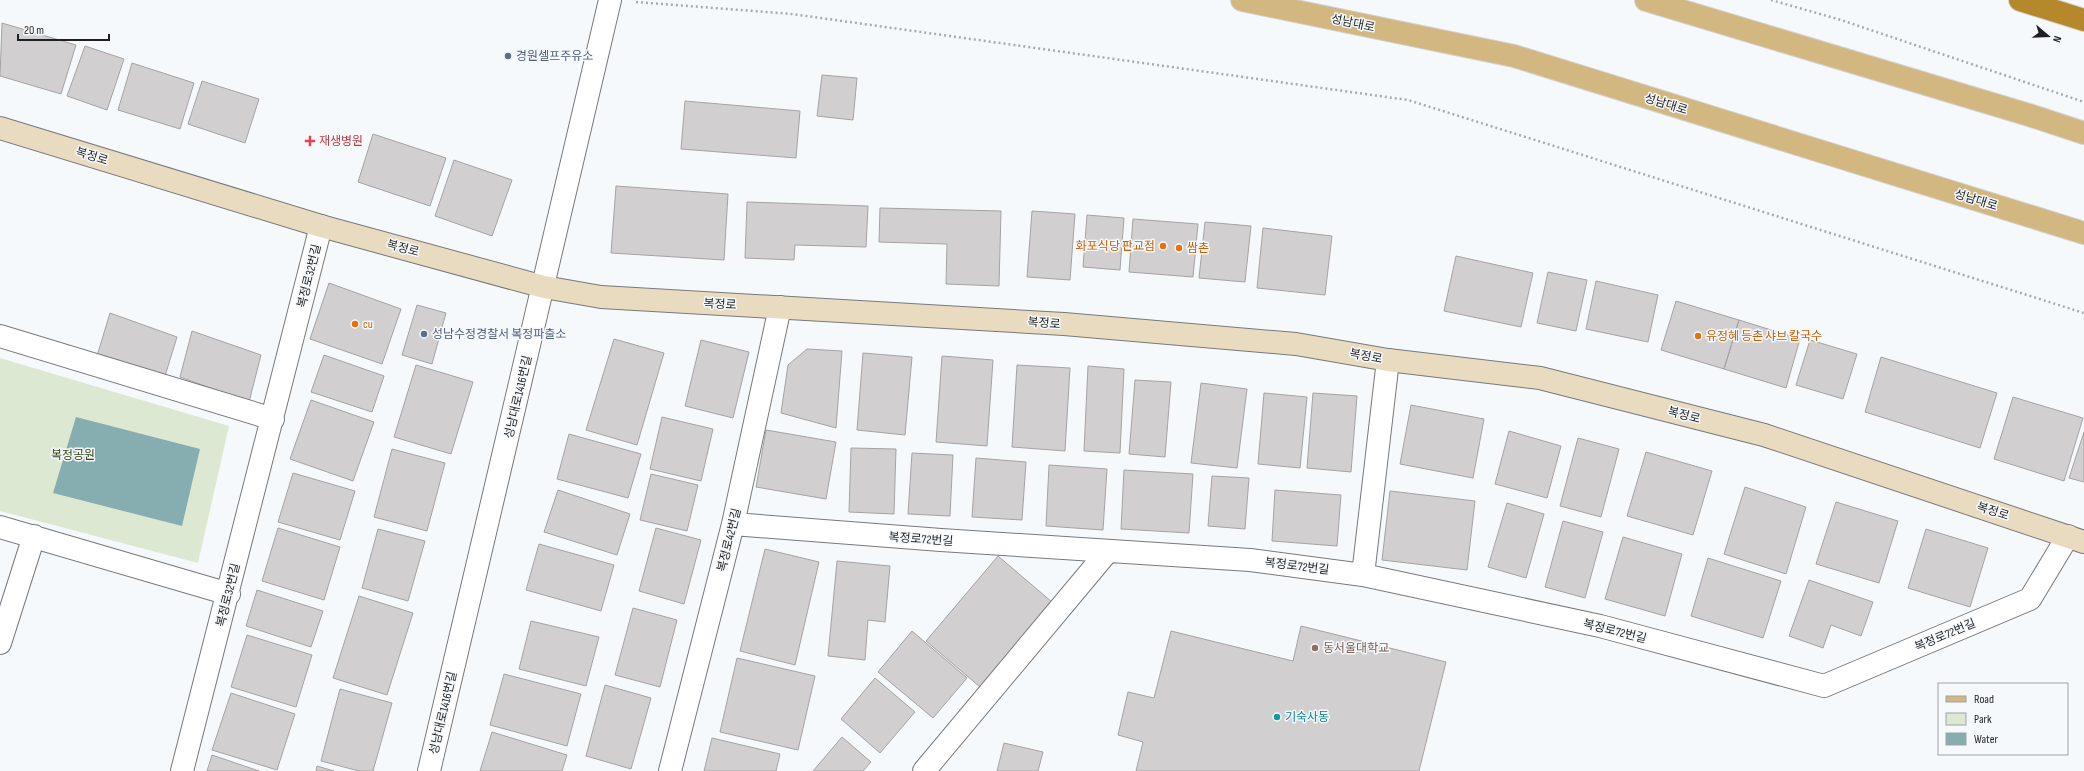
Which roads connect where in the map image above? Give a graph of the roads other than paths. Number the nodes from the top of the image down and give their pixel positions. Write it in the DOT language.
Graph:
graph roads {
  1 [pos="610,0"];
  2 [pos="1242,0"];
  3 [pos="1646,0"];
  4 [pos="2020,0"];
  5 [pos="2084,20"];
  6 [pos="0,128"];
  7 [pos="2084,133"];
  8 [pos="321,226"];
  9 [pos="2084,233"];
  10 [pos="544,288"];
  11 [pos="780,307"];
  12 [pos="0,336"];
  13 [pos="1388,360"];
  14 [pos="272,418"];
  15 [pos="733,524"];
  16 [pos="0,527"];
  17 [pos="34,536"];
  18 [pos="2076,539"];
  19 [pos="1108,551"];
  20 [pos="1363,574"];
  21 [pos="229,594"];
  22 [pos="0,643"];
  23 [pos="182,771"];
  24 [pos="429,771"];
  25 [pos="670,771"];
  26 [pos="924,771"];
  1 -- 10 [label="street, 성남대로1416번길"];
  2 -- 9 [label="main road, 성남대로"];
  3 -- 7 [label="main road"];
  4 -- 5 [label="highway"];
  6 -- 8 [label="street, 복정로"];
  8 -- 10 [label="street, 복정로"];
  8 -- 14 [label="street, 복정로32번길"];
  10 -- 11 [label="street, 복정로"];
  10 -- 24 [label="street, 성남대로1416번길"];
  11 -- 13 [label="street, 복정로"];
  11 -- 15 [label="street, 복정로42번길"];
  12 -- 14 [label="street"];
  13 -- 18 [label="street, 복정로"];
  13 -- 20 [label="street"];
  14 -- 21 [label="street, 복정로32번길"];
  15 -- 19 [label="street, 복정로72번길"];
  15 -- 25 [label="street, 복정로42번길"];
  16 -- 17 [label="street"];
  17 -- 21 [label="street"];
  17 -- 22 [label="street"];
  18 -- 20 [label="street, 복정로72번길"];
  19 -- 20 [label="street, 복정로72번길"];
  19 -- 26 [label="street"];
  21 -- 23 [label="street, 복정로32번길"];
}
